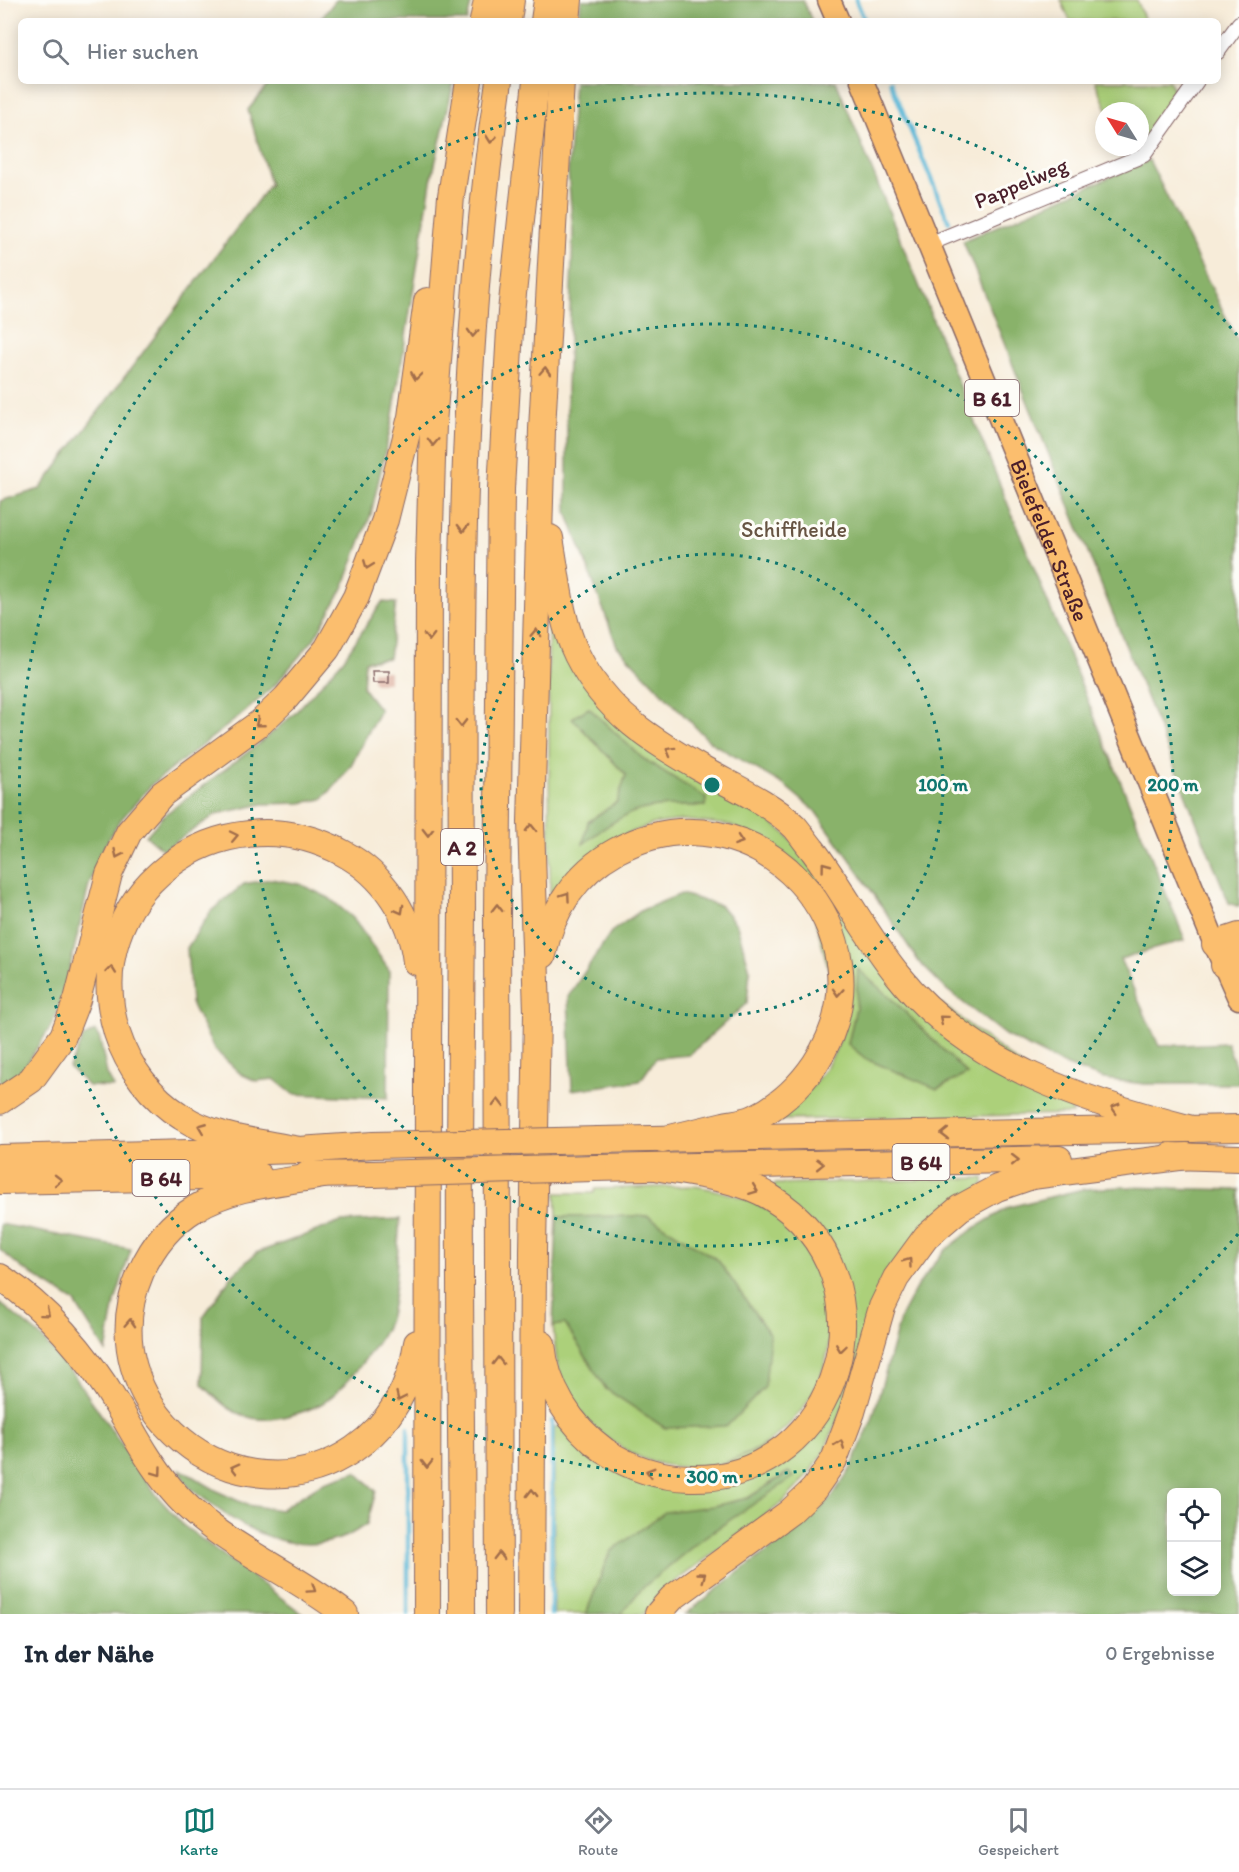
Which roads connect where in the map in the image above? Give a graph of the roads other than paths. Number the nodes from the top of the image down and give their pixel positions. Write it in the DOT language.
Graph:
graph roads {
  1 [pos="488,0"];
  2 [pos="511,0"];
  3 [pos="547,0"];
  4 [pos="569,0"];
  5 [pos="829,0"];
  6 [pos="484,18"];
  7 [pos="508,18"];
  8 [pos="544,18"];
  9 [pos="567,18"];
  10 [pos="837,18"];
  11 [pos="1239,23"];
  12 [pos="1221,48"];
  13 [pos="469,84"];
  14 [pos="499,84"];
  15 [pos="536,84"];
  16 [pos="561,84"];
  17 [pos="863,84"];
  18 [pos="1195,84"];
  19 [pos="451,195"];
  20 [pos="929,244"];
  21 [pos="542,429"];
  22 [pos="1239,936"];
  23 [pos="1226,956"];
  24 [pos="1239,998"];
  25 [pos="537,1012"];
  26 [pos="427,1041"];
  27 [pos="0,1101"];
  28 [pos="1239,1128"];
  29 [pos="1192,1129"];
  30 [pos="662,1140"];
  31 [pos="299,1150"];
  32 [pos="1187,1156"];
  33 [pos="0,1158"];
  34 [pos="1239,1158"];
  35 [pos="656,1167"];
  36 [pos="323,1175"];
  37 [pos="0,1181"];
  38 [pos="533,1251"];
  39 [pos="0,1277"];
  40 [pos="427,1280"];
  41 [pos="345,1614"];
  42 [pos="427,1614"];
  43 [pos="462,1614"];
  44 [pos="499,1614"];
  45 [pos="531,1614"];
  46 [pos="658,1614"];
  1 -- 6 [label="highway"];
  2 -- 7 [label="highway"];
  3 -- 8 [label="highway"];
  4 -- 9 [label="highway"];
  5 -- 10 [label="main road"];
  11 -- 12 [label="street"];
  13 -- 19 [label="highway"];
  14 -- 43 [label="highway, A 2, one-way"];
  44 -- 15 [label="highway, A 2, one-way"];
  21 -- 16 [label="highway, one-way"];
  17 -- 20 [label="main road, Bielefelder Straße / B 61"];
  18 -- 20 [label="street, Pappelweg"];
  19 -- 26 [label="highway, one-way"];
  19 -- 27 [label="highway, one-way"];
  20 -- 23 [label="main road, Bielefelder Straße / B 61"];
  25 -- 21 [label="highway, one-way"];
  29 -- 21 [label="highway, one-way"];
  22 -- 23 [label="highway"];
  23 -- 24 [label="main road, Bielefelder Straße / B 61"];
  25 -- 30 [label="highway, one-way"];
  25 -- 38 [label="highway"];
  31 -- 26 [label="highway, one-way"];
  26 -- 40 [label="highway"];
  28 -- 29 [label="highway, B 64"];
  29 -- 30 [label="highway, B 64, one-way"];
  30 -- 31 [label="highway, B 64, bridge"];
  31 -- 33 [label="highway, B 64"];
  32 -- 34 [label="highway, B 64"];
  35 -- 32 [label="highway, B 64, one-way"];
  46 -- 32 [label="highway, one-way"];
  35 -- 36 [label="highway, B 64, bridge"];
  35 -- 38 [label="highway, one-way"];
  37 -- 36 [label="highway, B 64, one-way"];
  40 -- 36 [label="highway, one-way"];
  45 -- 38 [label="highway, one-way"];
  39 -- 41 [label="highway, one-way"];
  40 -- 42 [label="highway, one-way"];
}
